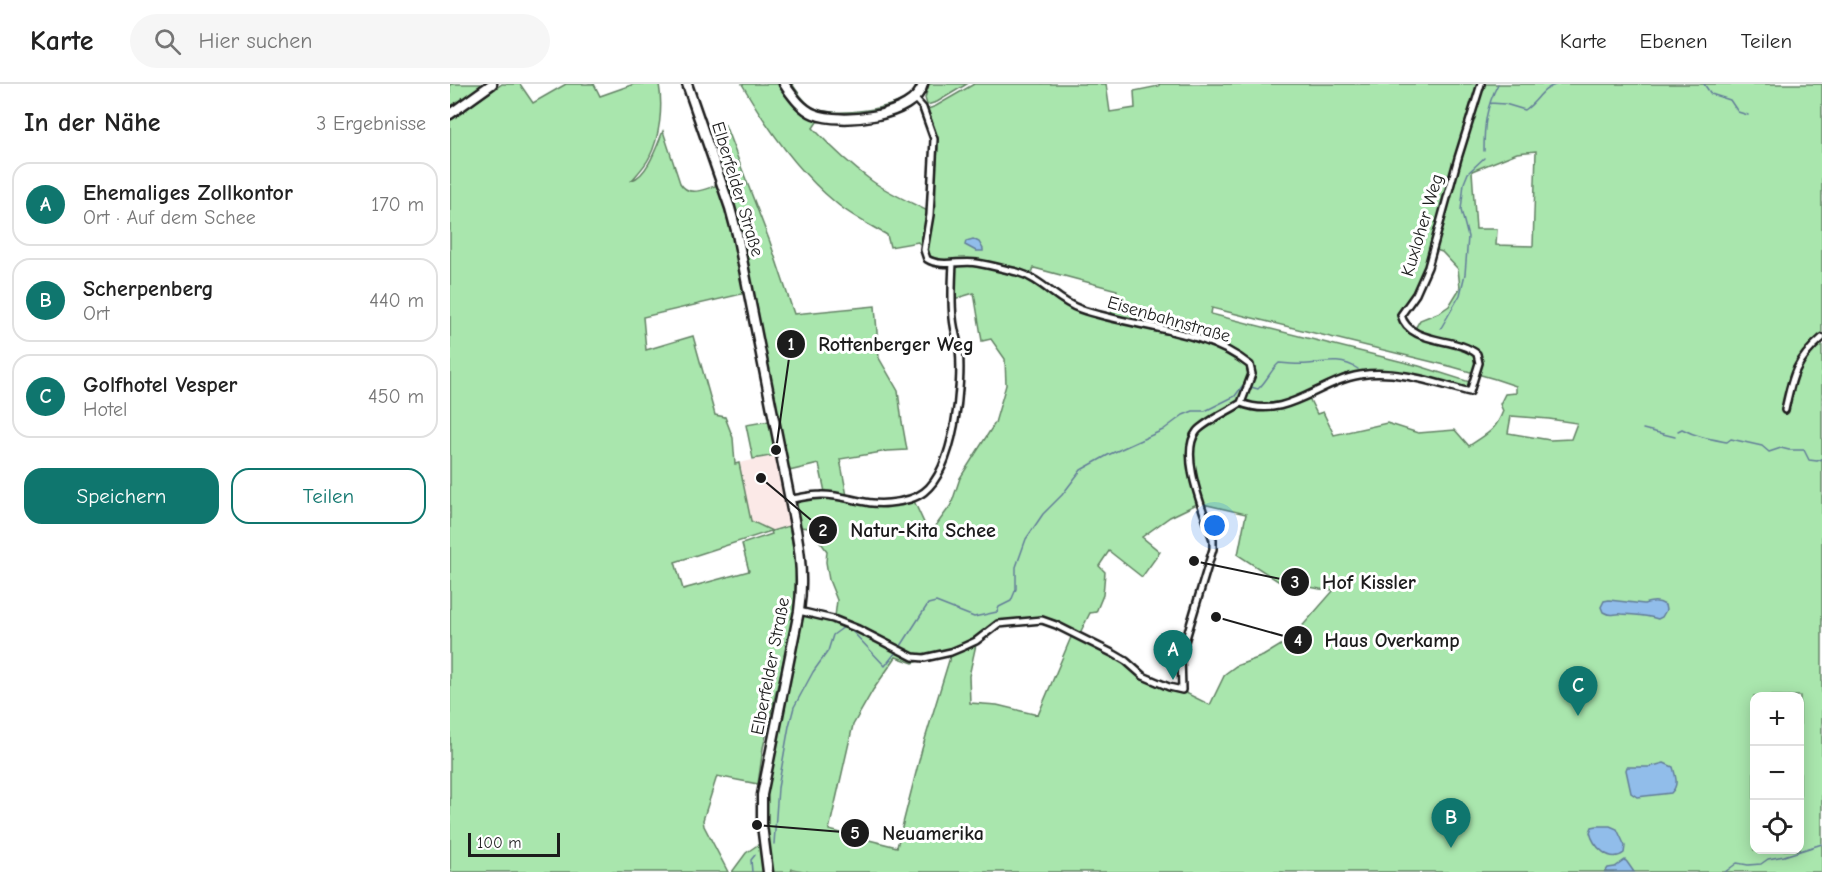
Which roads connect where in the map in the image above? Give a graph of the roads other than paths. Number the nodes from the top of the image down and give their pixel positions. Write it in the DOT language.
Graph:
graph roads {
  1 [pos="492,84"];
  2 [pos="687,84"];
  3 [pos="784,84"];
  4 [pos="923,84"];
  5 [pos="1481,84"];
  6 [pos="912,101"];
  7 [pos="450,114"];
  8 [pos="953,263"];
  9 [pos="1822,338"];
  10 [pos="1241,403"];
  11 [pos="1785,410"];
  12 [pos="790,499"];
  13 [pos="799,611"];
  14 [pos="768,872"];
  1 -- 7 [label="main road"];
  2 -- 12 [label="main road, Elberfelder Straße"];
  3 -- 6 [label="main road"];
  4 -- 6 [label="main road"];
  5 -- 10 [label="street, Kuxloher Weg"];
  6 -- 8 [label="street, Eisenbahnstraße"];
  8 -- 10 [label="street, Eisenbahnstraße"];
  8 -- 12 [label="street"];
  9 -- 11 [label="street"];
  10 -- 13 [label="street"];
  12 -- 13 [label="main road, Elberfelder Straße"];
  13 -- 14 [label="main road, Elberfelder Straße"];
}
